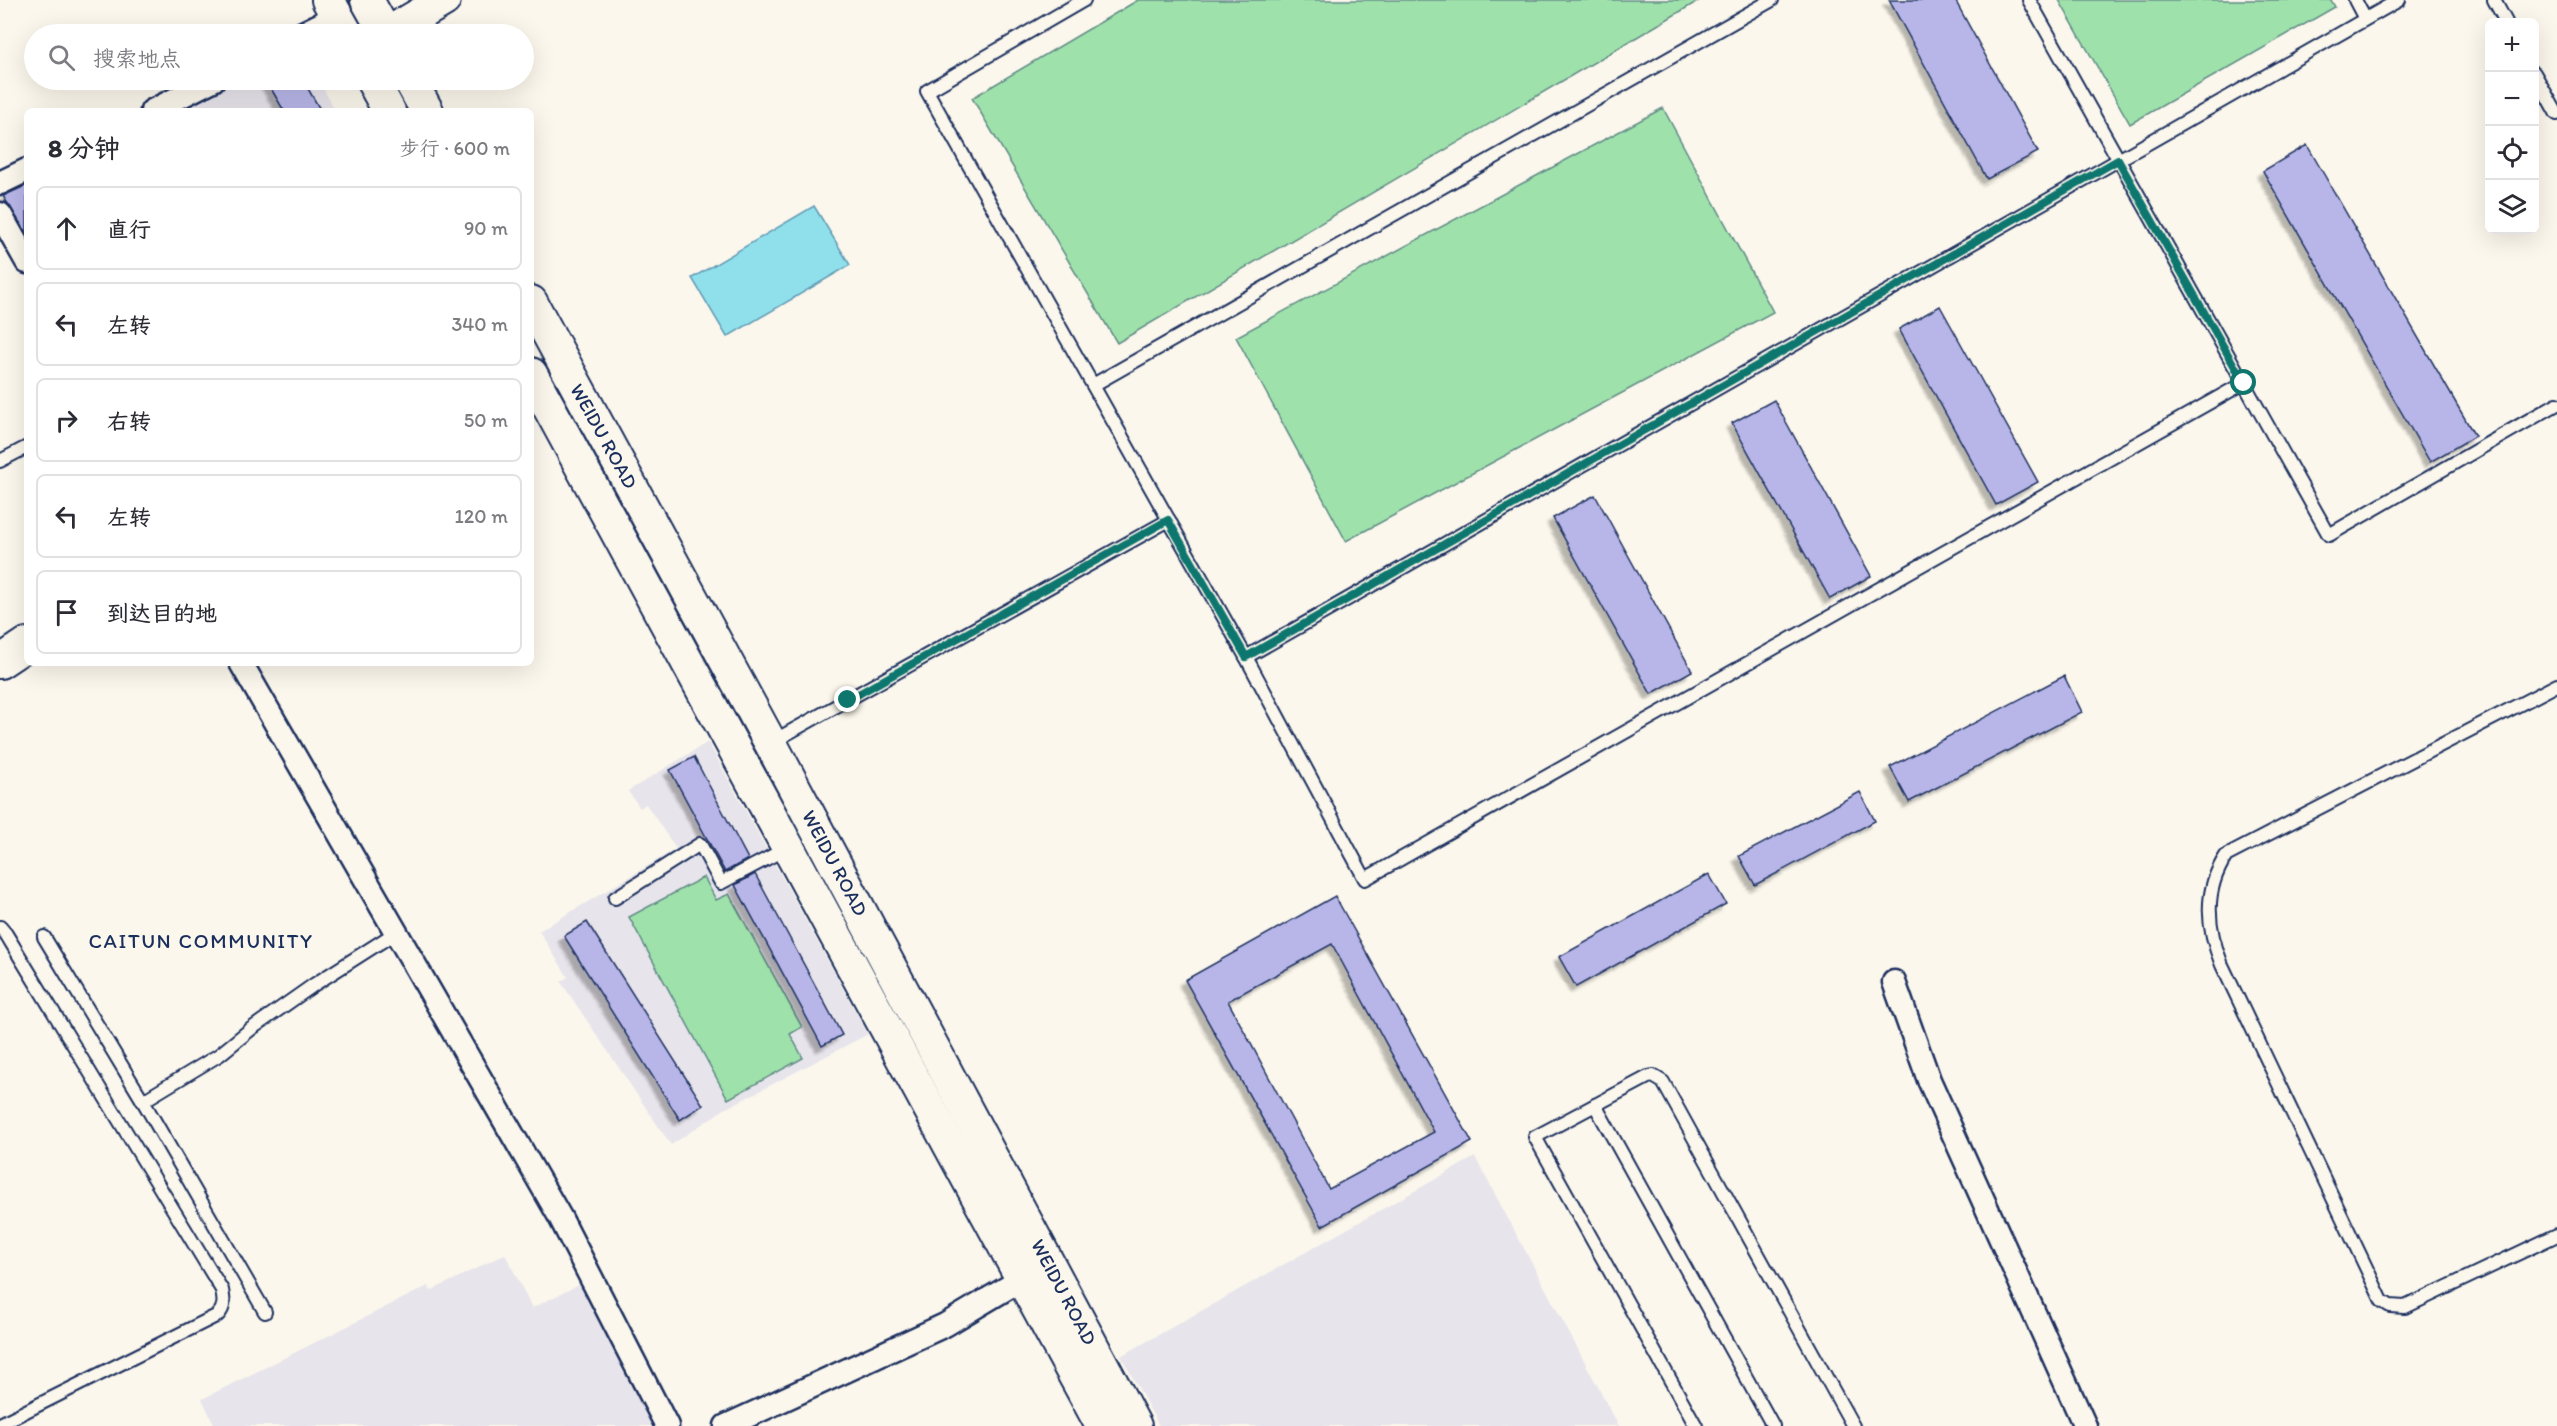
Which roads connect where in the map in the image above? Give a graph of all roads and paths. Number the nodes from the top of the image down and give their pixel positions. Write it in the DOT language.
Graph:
graph roads {
  1 [pos="367,0"];
  2 [pos="444,0"];
  3 [pos="1084,0"];
  4 [pos="1772,0"];
  5 [pos="2029,0"];
  6 [pos="2355,0"];
  7 [pos="2399,0"];
  8 [pos="2494,0"];
  9 [pos="337,17"];
  10 [pos="2504,18"];
  11 [pos="2365,19"];
  12 [pos="322,24"];
  13 [pos="380,24"];
  14 [pos="403,24"];
  15 [pos="2539,80"];
  16 [pos="193,90"];
  17 [pos="377,90"];
  18 [pos="415,90"];
  19 [pos="158,108"];
  20 [pos="387,108"];
  21 [pos="425,108"];
  22 [pos="2557,114"];
  23 [pos="2118,160"];
  24 [pos="24,171"];
  25 [pos="0,183"];
  26 [pos="0,214"];
  27 [pos="24,257"];
  28 [pos="534,308"];
  29 [pos="534,380"];
  30 [pos="2244,383"];
  31 [pos="1093,385"];
  32 [pos="2557,404"];
  33 [pos="24,449"];
  34 [pos="0,461"];
  35 [pos="1168,520"];
  36 [pos="24,646"];
  37 [pos="1246,657"];
  38 [pos="0,662"];
  39 [pos="244,666"];
  40 [pos="2557,685"];
  41 [pos="770,742"];
  42 [pos="788,847"];
  43 [pos="615,898"];
  44 [pos="0,927"];
  45 [pos="395,933"];
  46 [pos="44,937"];
  47 [pos="1894,982"];
  48 [pos="143,1101"];
  49 [pos="1595,1105"];
  50 [pos="2557,1234"];
  51 [pos="1022,1279"];
  52 [pos="265,1312"];
  53 [pos="0,1424"];
  54 [pos="667,1426"];
  55 [pos="726,1426"];
  56 [pos="1101,1426"];
  57 [pos="1136,1426"];
  58 [pos="1696,1426"];
  59 [pos="1773,1426"];
  60 [pos="1854,1426"];
  61 [pos="2085,1426"];
  1 -- 13 [label="main road"];
  2 -- 14 [label="main road"];
  3 -- 31 [label="lane"];
  4 -- 31 [label="lane"];
  5 -- 23 [label="lane"];
  6 -- 11 [label="lane"];
  7 -- 11 [label="lane"];
  8 -- 10 [label="lane"];
  9 -- 12 [label="street"];
  11 -- 23 [label="lane"];
  15 -- 22 [label="lane"];
  16 -- 19 [label="street"];
  17 -- 20 [label="main road"];
  18 -- 21 [label="main road"];
  23 -- 30 [label="lane"];
  23 -- 37 [label="lane"];
  24 -- 25 [label="street"];
  26 -- 27 [label="street"];
  28 -- 41 [label="main road, WEIDU ROAD"];
  29 -- 42 [label="main road, WEIDU ROAD"];
  30 -- 32 [label="lane"];
  30 -- 37 [label="lane"];
  31 -- 35 [label="lane"];
  33 -- 34 [label="lane"];
  35 -- 37 [label="lane"];
  35 -- 41 [label="lane"];
  36 -- 38 [label="main road"];
  39 -- 45 [label="street"];
  40 -- 50 [label="lane"];
  41 -- 57 [label="main road, WEIDU ROAD"];
  42 -- 43 [label="lane"];
  42 -- 51 [label="main road, WEIDU ROAD"];
  44 -- 53 [label="lane"];
  45 -- 48 [label="lane"];
  45 -- 54 [label="street"];
  46 -- 48 [label="lane"];
  47 -- 61 [label="street"];
  48 -- 52 [label="lane"];
  49 -- 58 [label="lane"];
  49 -- 59 [label="lane"];
  49 -- 60 [label="lane"];
  51 -- 55 [label="street"];
  51 -- 56 [label="main road, WEIDU ROAD"];
}
